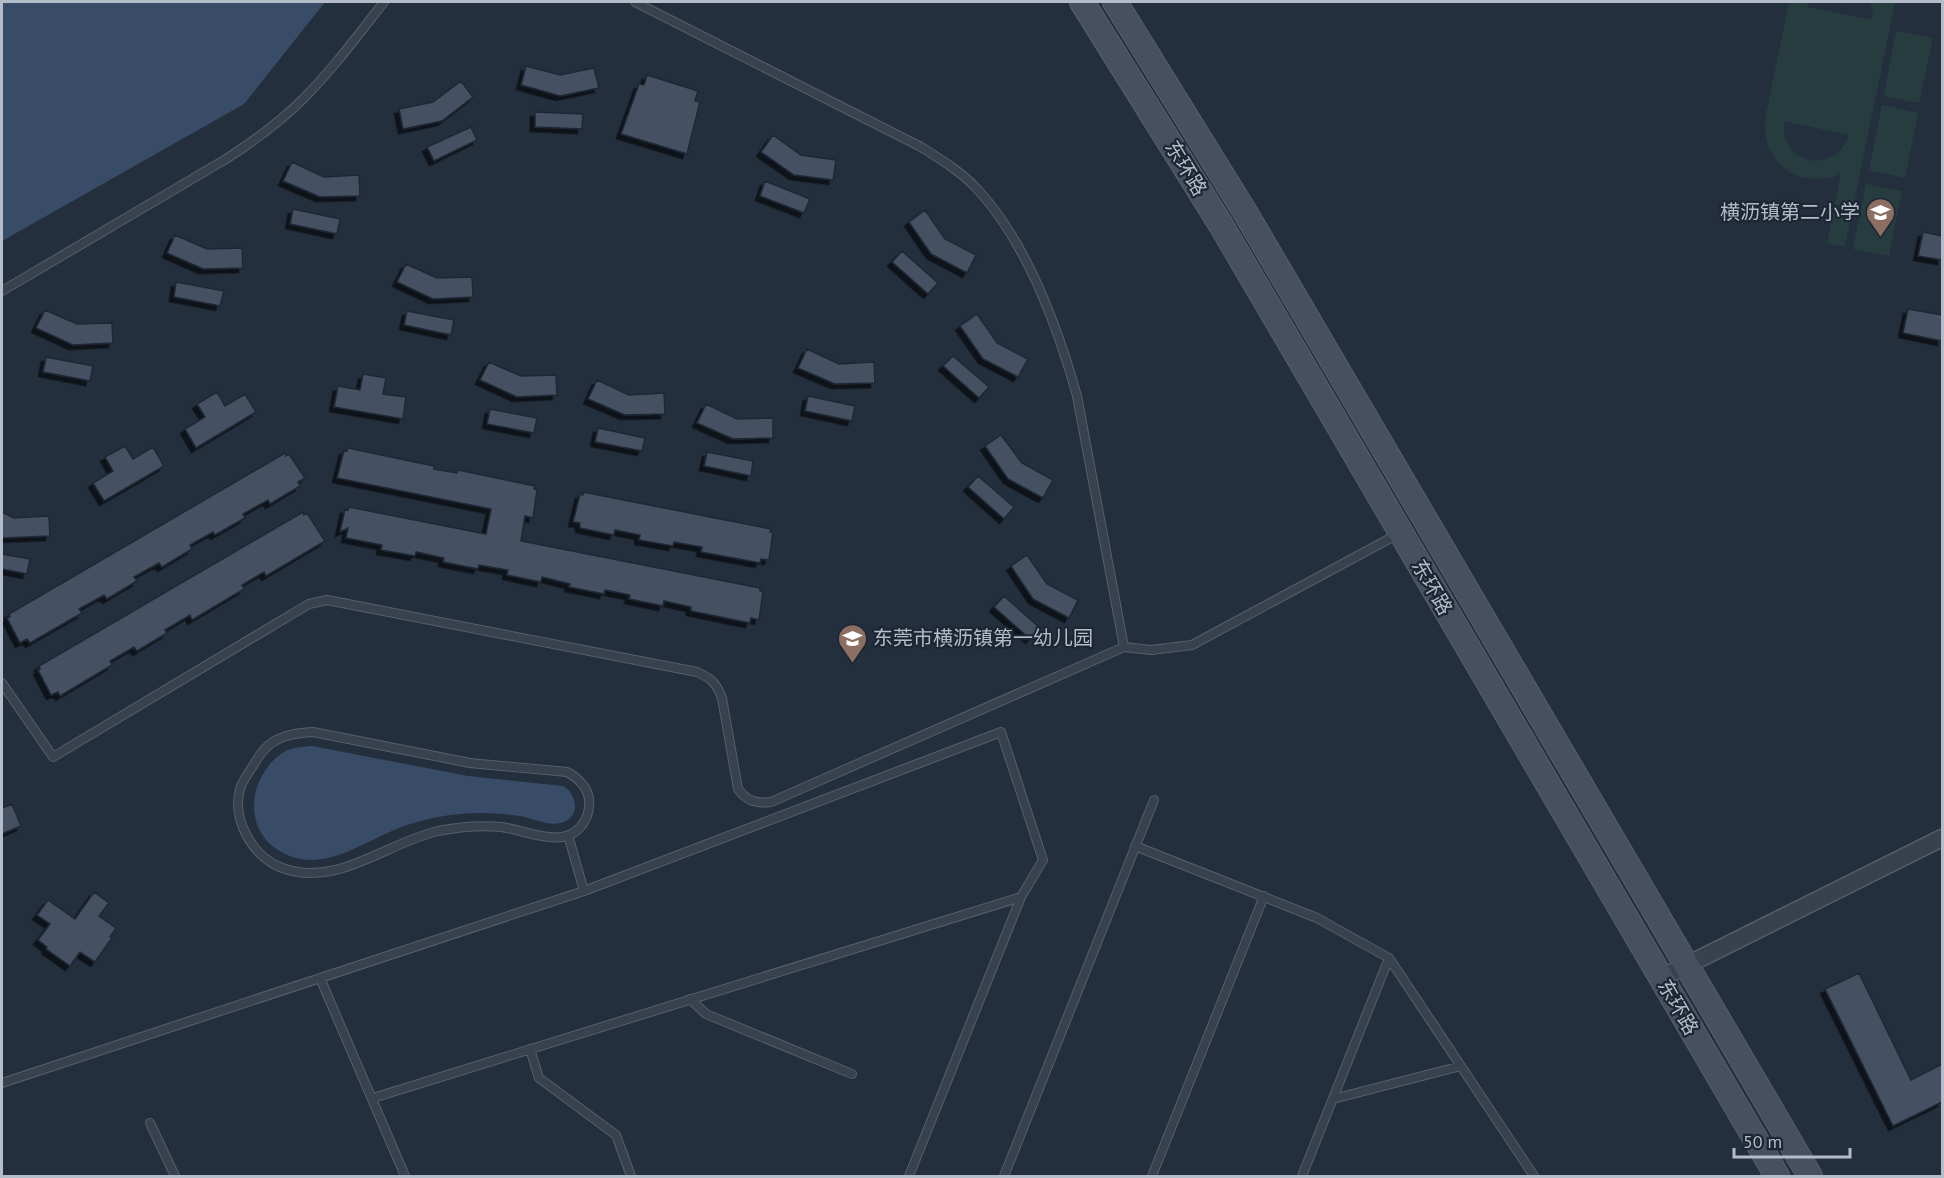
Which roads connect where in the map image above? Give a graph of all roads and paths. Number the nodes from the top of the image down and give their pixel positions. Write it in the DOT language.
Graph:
graph roads {
  1 [pos="384,2"];
  2 [pos="635,2"];
  3 [pos="1082,2"];
  4 [pos="1115,2"];
  5 [pos="2,291"];
  6 [pos="1400,533"];
  7 [pos="1124,647"];
  8 [pos="2,683"];
  9 [pos="1154,800"];
  10 [pos="568,835"];
  11 [pos="1942,838"];
  12 [pos="1136,846"];
  13 [pos="584,891"];
  14 [pos="1264,896"];
  15 [pos="1021,897"];
  16 [pos="1389,958"];
  17 [pos="1686,966"];
  18 [pos="320,978"];
  19 [pos="1661,978"];
  20 [pos="690,999"];
  21 [pos="530,1049"];
  22 [pos="1461,1066"];
  23 [pos="852,1074"];
  24 [pos="2,1083"];
  25 [pos="373,1098"];
  26 [pos="1333,1100"];
  27 [pos="150,1123"];
  28 [pos="175,1176"];
  29 [pos="405,1176"];
  30 [pos="631,1176"];
  31 [pos="909,1176"];
  32 [pos="1004,1176"];
  33 [pos="1152,1176"];
  34 [pos="1302,1176"];
  35 [pos="1534,1176"];
  36 [pos="1777,1176"];
  37 [pos="1810,1176"];
  1 -- 5 [label="lane"];
  2 -- 7 [label="lane"];
  3 -- 6 [label="main road, 东环路"];
  4 -- 17 [label="main road, 东环路"];
  6 -- 7 [label="lane"];
  6 -- 19 [label="main road, 东环路"];
  7 -- 8 [label="lane"];
  9 -- 12 [label="lane"];
  10 -- 10 [label="lane"];
  10 -- 13 [label="lane"];
  11 -- 17 [label="street"];
  12 -- 14 [label="lane"];
  12 -- 32 [label="lane"];
  13 -- 15 [label="lane"];
  13 -- 18 [label="lane"];
  14 -- 16 [label="lane"];
  14 -- 33 [label="lane"];
  15 -- 20 [label="lane"];
  15 -- 31 [label="lane"];
  16 -- 22 [label="lane"];
  16 -- 26 [label="lane"];
  17 -- 19 [label="street"];
  17 -- 37 [label="main road, 东环路"];
  18 -- 24 [label="lane"];
  18 -- 25 [label="lane"];
  19 -- 36 [label="main road, 东环路"];
  20 -- 21 [label="lane"];
  20 -- 23 [label="lane"];
  21 -- 25 [label="lane"];
  21 -- 30 [label="lane"];
  22 -- 26 [label="lane"];
  22 -- 35 [label="lane"];
  25 -- 29 [label="lane"];
  26 -- 34 [label="lane"];
  27 -- 28 [label="lane"];
}
